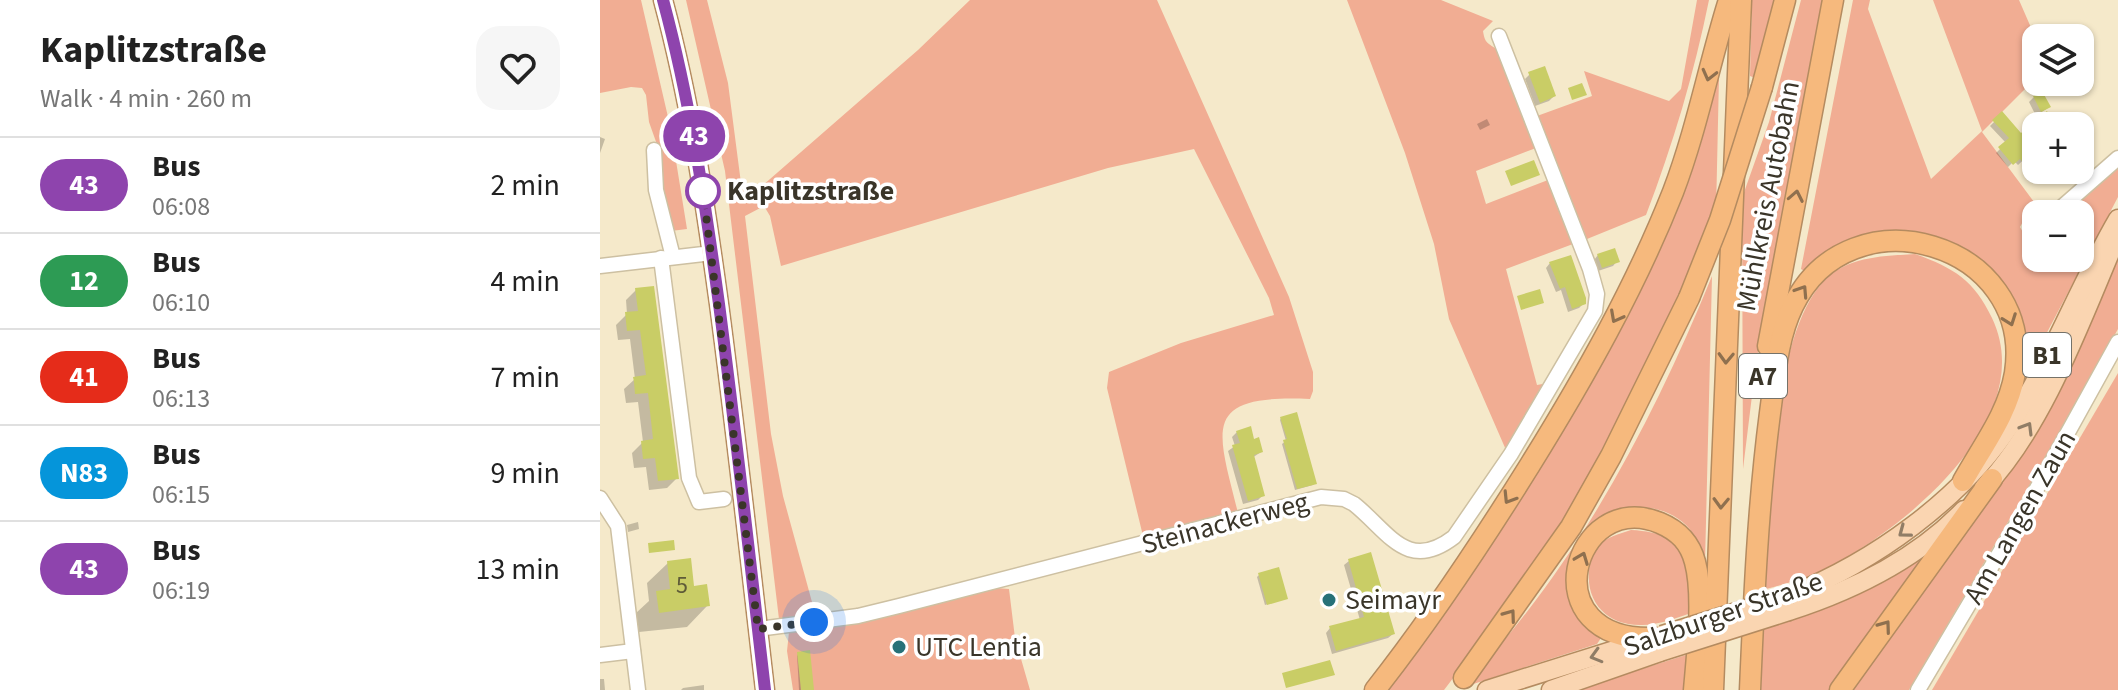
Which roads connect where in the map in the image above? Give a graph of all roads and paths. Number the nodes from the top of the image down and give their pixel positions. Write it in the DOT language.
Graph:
graph roads {
  1 [pos="663,0"];
  2 [pos="1729,0"];
  3 [pos="1741,0"];
  4 [pos="1785,0"];
  5 [pos="1833,0"];
  6 [pos="1499,36"];
  7 [pos="654,150"];
  8 [pos="2118,158"];
  9 [pos="2070,200"];
  10 [pos="2118,219"];
  11 [pos="2118,234"];
  12 [pos="712,253"];
  13 [pos="667,258"];
  14 [pos="600,266"];
  15 [pos="2118,342"];
  16 [pos="1992,479"];
  17 [pos="1963,481"];
  18 [pos="724,499"];
  19 [pos="604,504"];
  20 [pos="1790,603"];
  21 [pos="758,629"];
  22 [pos="1659,642"];
  23 [pos="633,651"];
  24 [pos="600,655"];
  25 [pos="1464,678"];
  26 [pos="638,690"];
  27 [pos="765,690"];
  28 [pos="1375,690"];
  29 [pos="1487,690"];
  30 [pos="1551,690"];
  31 [pos="1694,690"];
  32 [pos="1713,690"];
  33 [pos="1739,690"];
  34 [pos="1750,690"];
  35 [pos="1840,690"];
  36 [pos="1918,690"];
  1 -- 12 [label="main road"];
  2 -- 28 [label="highway, one-way"];
  3 -- 32 [label="highway, Mühlkreis Autobahn / A7, one-way"];
  25 -- 4 [label="highway, one-way, bridge"];
  33 -- 5 [label="highway, Mühlkreis Autobahn / A7, one-way"];
  6 -- 21 [label="street, Steinackerweg"];
  7 -- 13 [label="street"];
  8 -- 9 [label="street"];
  10 -- 17 [label="main road, Salzburger Straße / B1"];
  16 -- 11 [label="main road, Salzburger Straße / B1, one-way"];
  12 -- 13 [label="street"];
  12 -- 21 [label="main road"];
  13 -- 14 [label="street"];
  13 -- 18 [label="street"];
  15 -- 36 [label="street, Am Langen Zaun"];
  16 -- 20 [label="main road, Salzburger Straße / B1"];
  35 -- 16 [label="highway, one-way"];
  17 -- 20 [label="main road, Salzburger Straße / B1, one-way"];
  34 -- 17 [label="highway, one-way"];
  19 -- 23 [label="street"];
  20 -- 22 [label="main road, Salzburger Straße / B1, bridge"];
  21 -- 27 [label="main road"];
  22 -- 29 [label="main road, Salzburger Straße / B1, one-way"];
  22 -- 30 [label="main road, Salzburger Straße / B1"];
  22 -- 31 [label="highway, one-way"];
  23 -- 24 [label="street"];
  23 -- 26 [label="street"];
}
